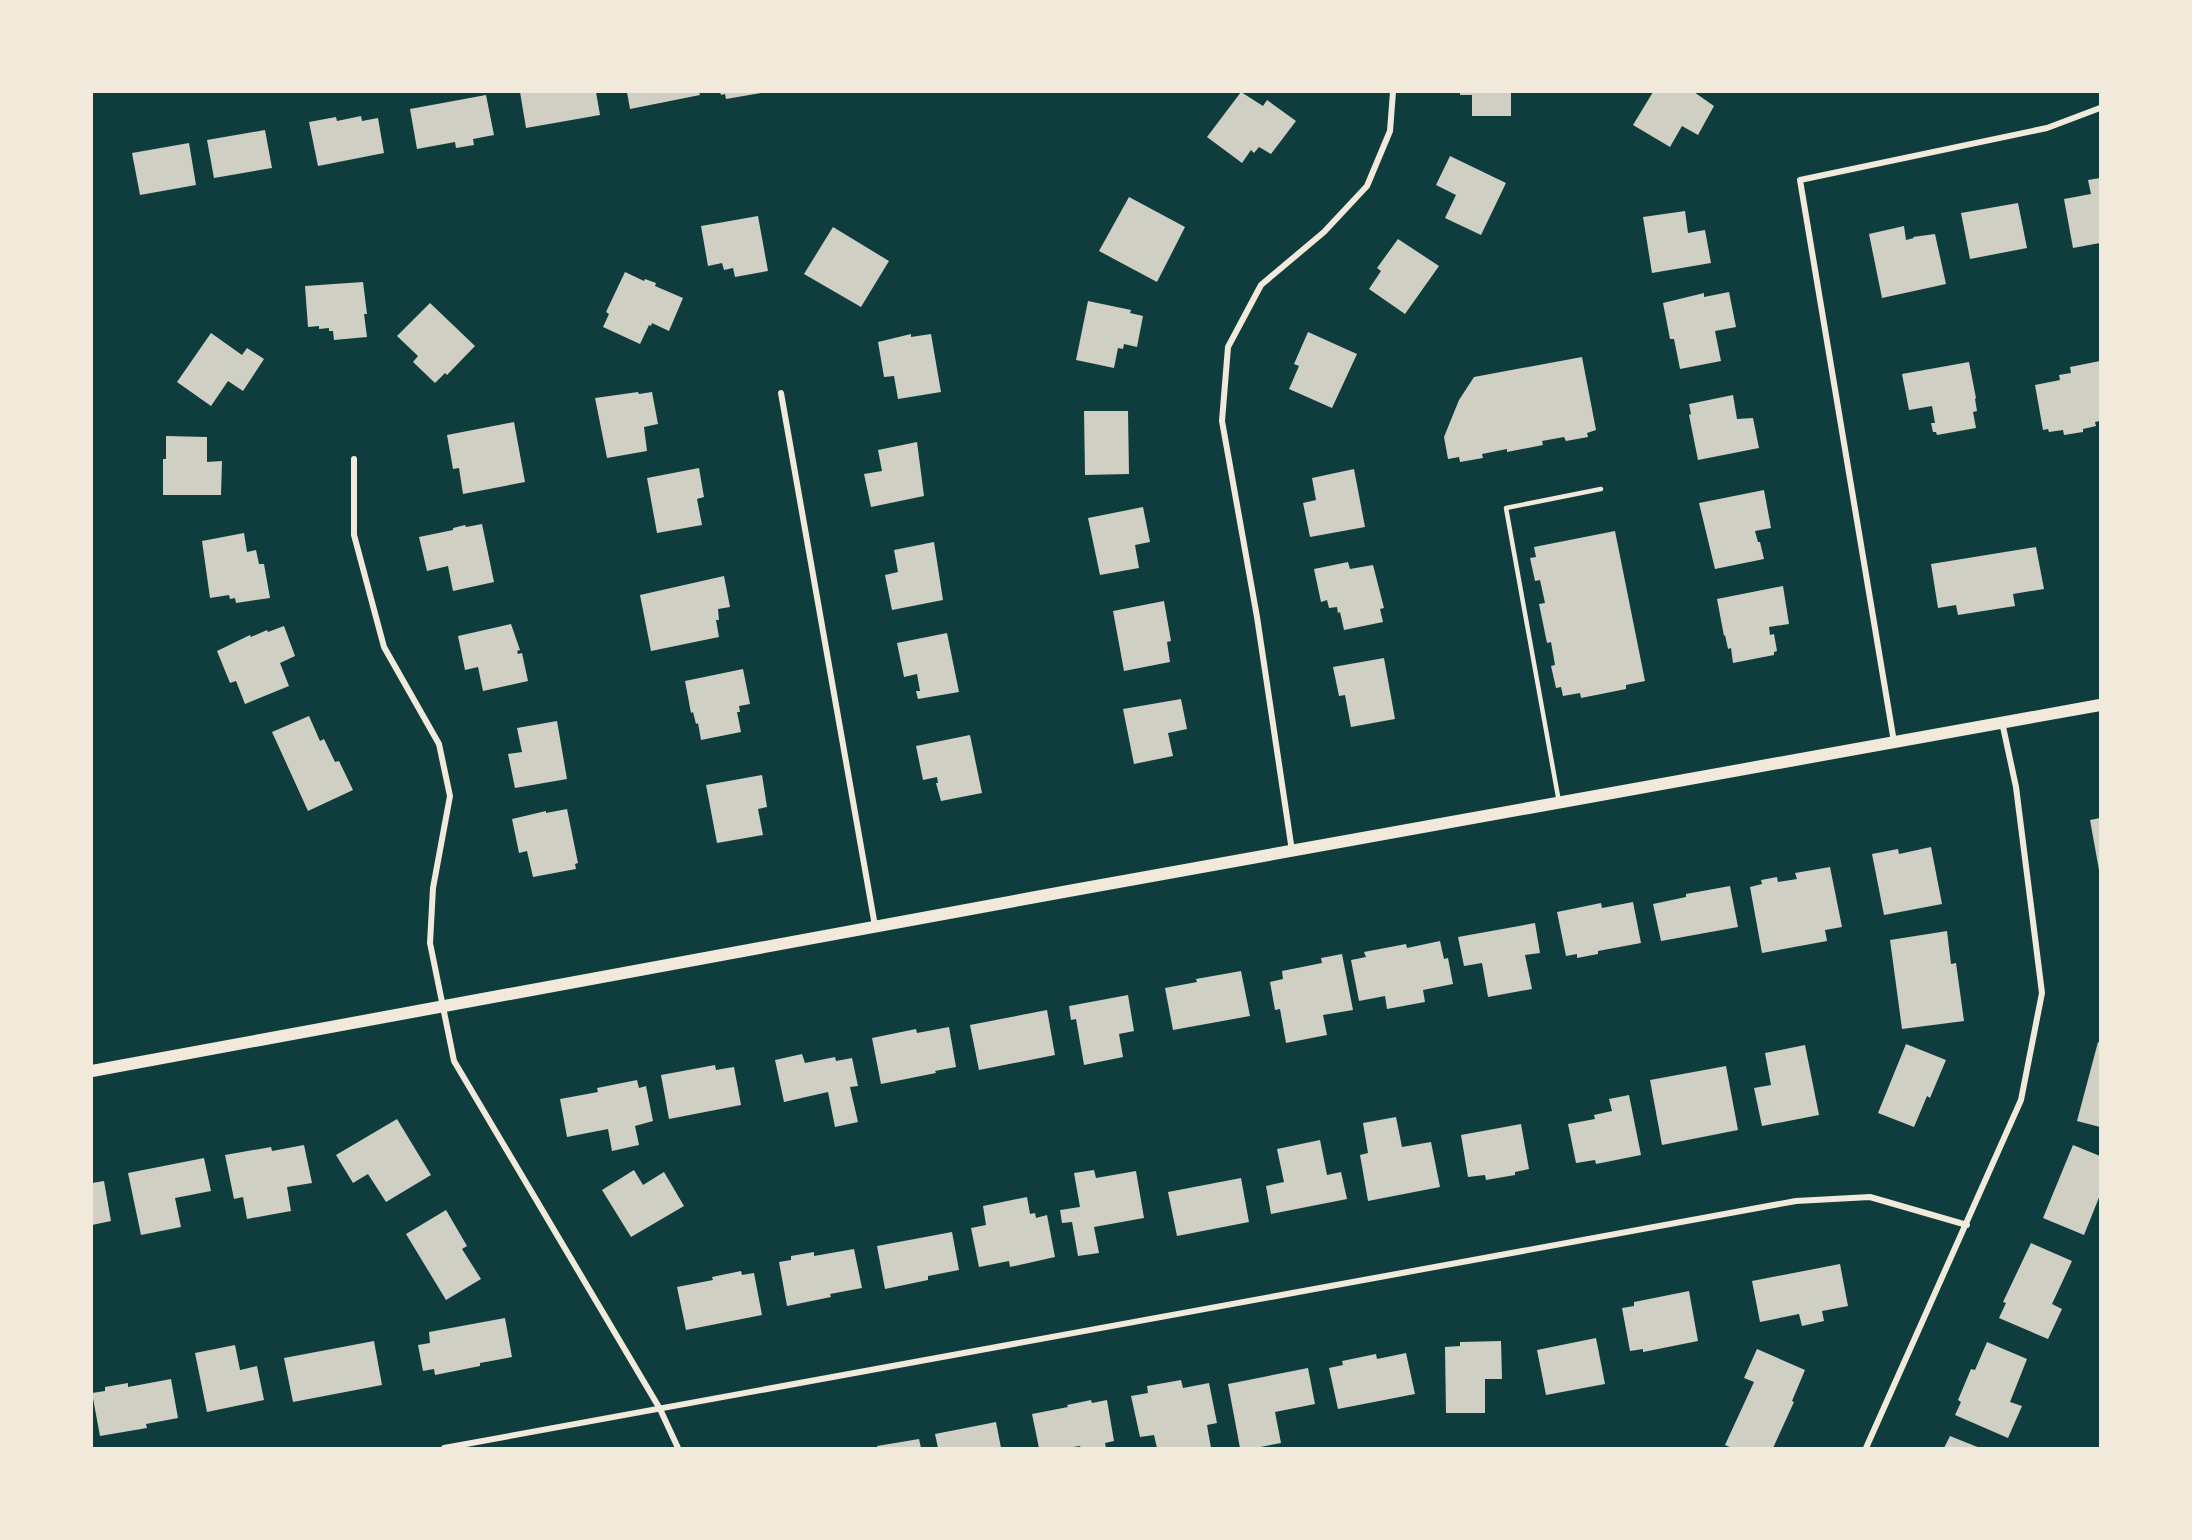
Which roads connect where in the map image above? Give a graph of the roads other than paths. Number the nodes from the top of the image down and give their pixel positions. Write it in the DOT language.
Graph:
graph roads {
  1 [pos="1393,92"];
  2 [pos="2100,108"];
  3 [pos="781,393"];
  4 [pos="354,459"];
  5 [pos="1601,489"];
  6 [pos="2100,705"];
  7 [pos="2002,722"];
  8 [pos="1894,742"];
  9 [pos="1559,803"];
  10 [pos="1292,852"];
  11 [pos="875,927"];
  12 [pos="442,1006"];
  13 [pos="92,1071"];
  14 [pos="1967,1225"];
  15 [pos="660,1409"];
  16 [pos="444,1449"];
  17 [pos="678,1449"];
  18 [pos="1866,1449"];
  1 -- 10 [label="street"];
  2 -- 8 [label="street"];
  3 -- 11 [label="street"];
  4 -- 12 [label="street"];
  5 -- 9 [label="lane"];
  6 -- 7 [label="main road"];
  7 -- 8 [label="main road"];
  7 -- 14 [label="street"];
  8 -- 9 [label="main road"];
  9 -- 10 [label="main road"];
  10 -- 11 [label="main road"];
  11 -- 12 [label="main road"];
  12 -- 13 [label="main road"];
  12 -- 15 [label="street"];
  14 -- 15 [label="street"];
  14 -- 18 [label="street"];
  15 -- 16 [label="street"];
  15 -- 17 [label="street"];
}
